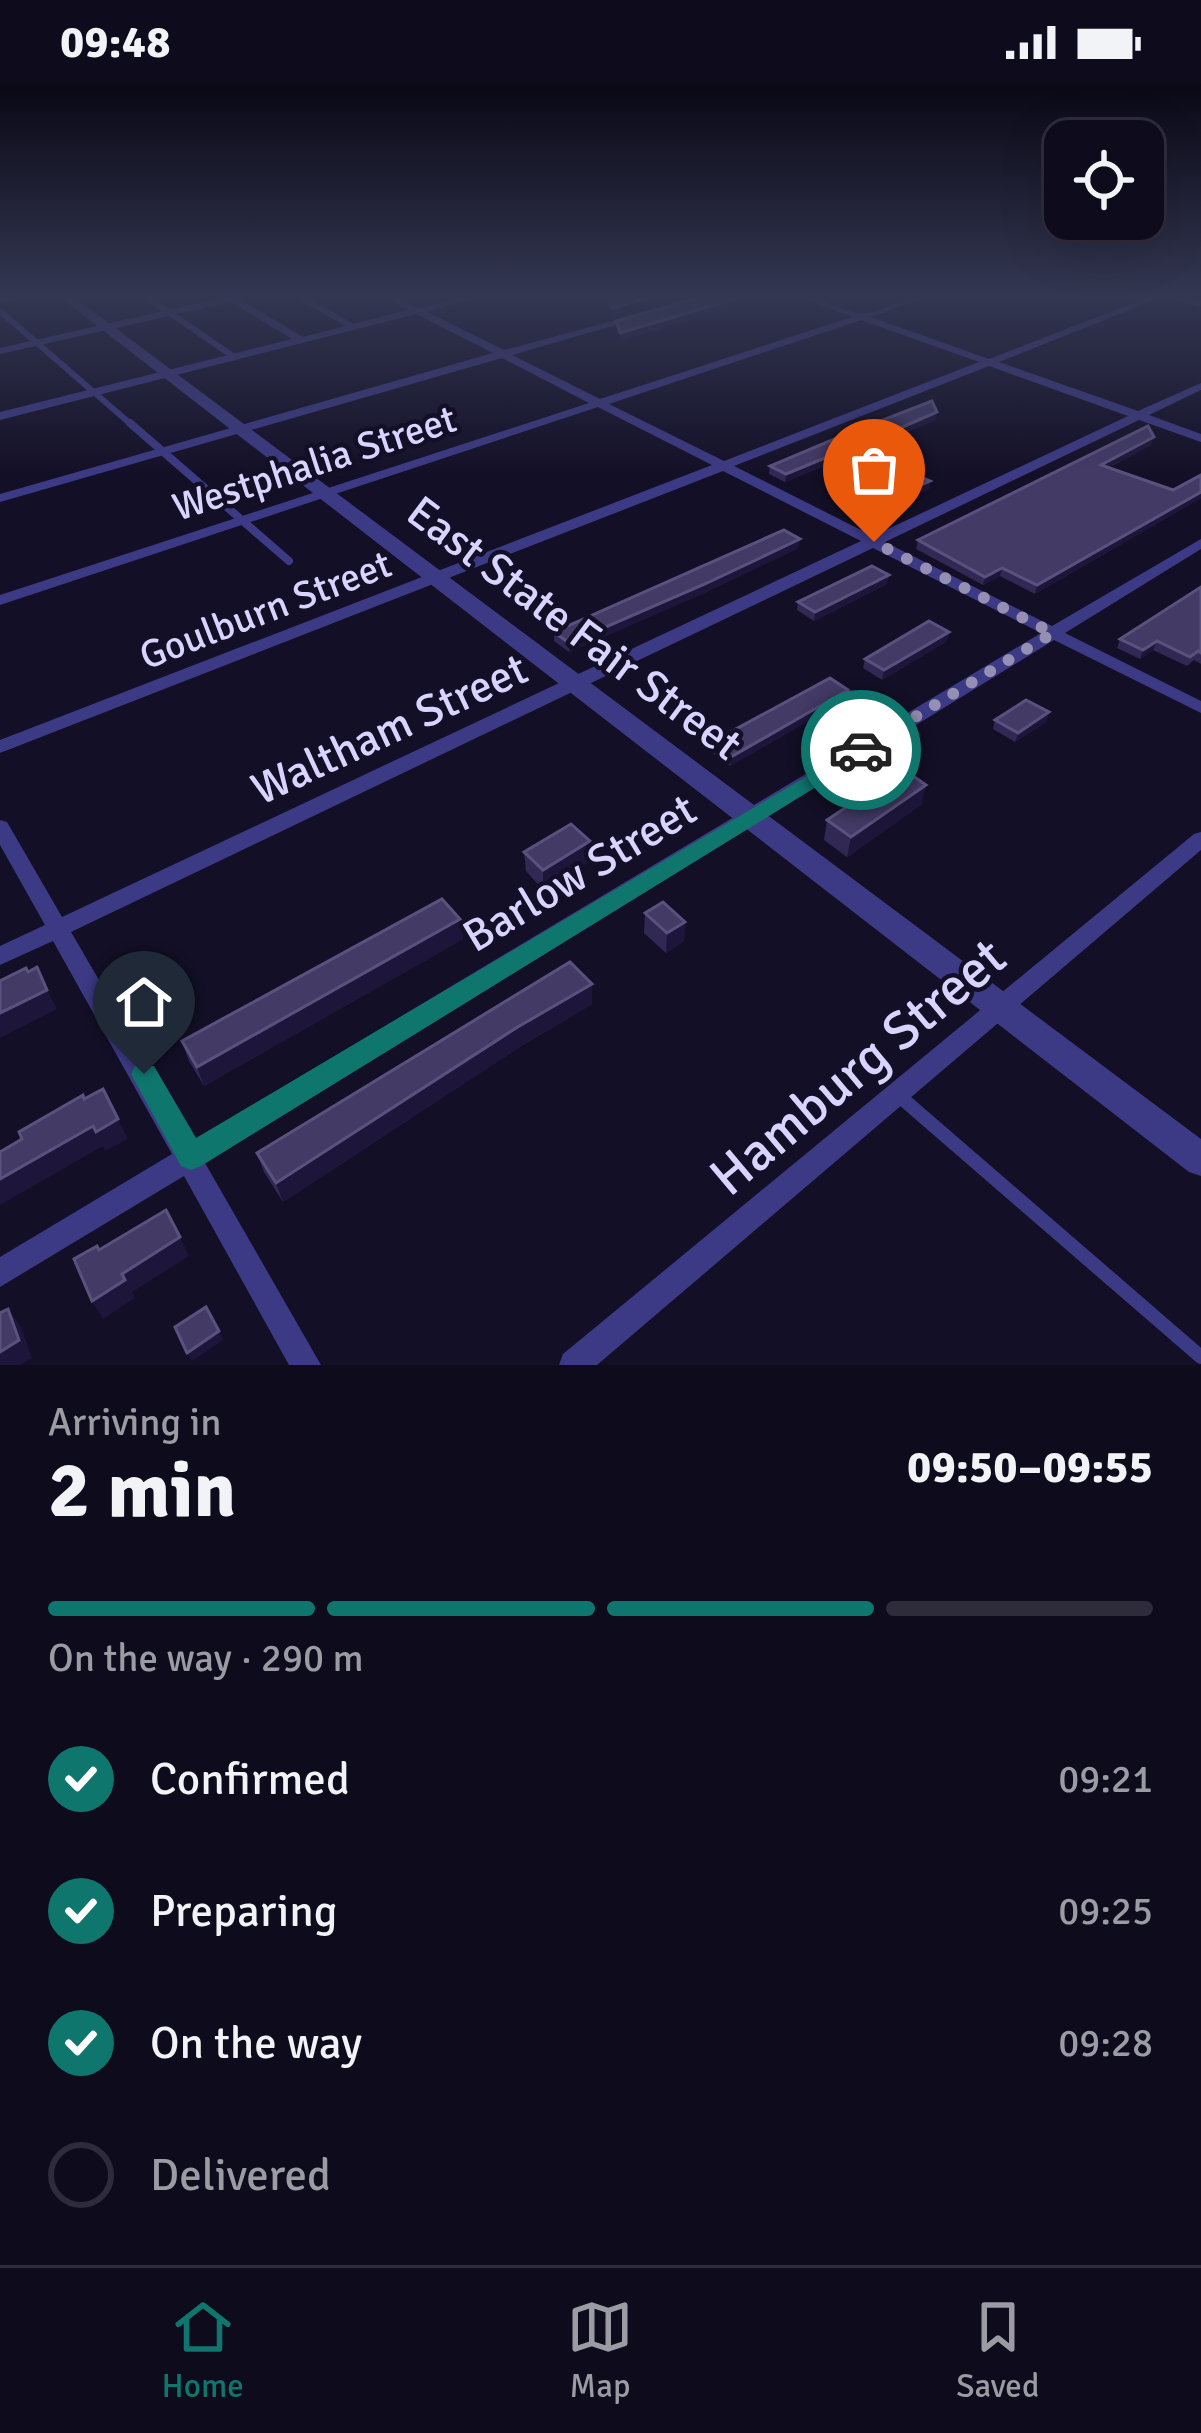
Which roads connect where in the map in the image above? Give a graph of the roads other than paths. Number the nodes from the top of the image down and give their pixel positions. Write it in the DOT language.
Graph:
graph roads {
  1 [pos="53,357"];
  2 [pos="145,357"];
  3 [pos="231,357"];
  4 [pos="493,357"];
  5 [pos="508,357"];
  6 [pos="739,357"];
  7 [pos="975,357"];
  8 [pos="1002,357"];
  9 [pos="989,362"];
  10 [pos="167,374"];
  11 [pos="1201,386"];
  12 [pos="93,392"];
  13 [pos="599,403"];
  14 [pos="0,416"];
  15 [pos="1139,416"];
  16 [pos="240,429"];
  17 [pos="1201,438"];
  18 [pos="163,452"];
  19 [pos="723,466"];
  20 [pos="324,493"];
  21 [pos="0,498"];
  22 [pos="242,520"];
  23 [pos="874,542"];
  24 [pos="1201,543"];
  25 [pos="290,561"];
  26 [pos="435,578"];
  27 [pos="0,600"];
  28 [pos="1053,633"];
  29 [pos="574,683"];
  30 [pos="1201,708"];
  31 [pos="0,747"];
  32 [pos="752,817"];
  33 [pos="0,827"];
  34 [pos="1201,839"];
  35 [pos="61,927"];
  36 [pos="0,956"];
  37 [pos="1003,1008"];
  38 [pos="897,1094"];
  39 [pos="191,1157"];
  40 [pos="1201,1160"];
  41 [pos="0,1273"];
  42 [pos="1201,1357"];
  43 [pos="306,1365"];
  44 [pos="574,1365"];
  1 -- 12 [label="lane"];
  2 -- 10 [label="street, East State Fair Street"];
  3 -- 10 [label="street"];
  4 -- 16 [label="street"];
  5 -- 13 [label="street"];
  6 -- 13 [label="street, Westphalia Street"];
  7 -- 9 [label="street"];
  8 -- 9 [label="street, Goulburn Street"];
  9 -- 15 [label="street"];
  9 -- 19 [label="street, Goulburn Street"];
  10 -- 12 [label="street"];
  10 -- 16 [label="street, East State Fair Street"];
  11 -- 15 [label="street, Waltham Street"];
  12 -- 14 [label="street"];
  12 -- 18 [label="lane"];
  13 -- 19 [label="street"];
  13 -- 20 [label="street, Westphalia Street"];
  15 -- 17 [label="street"];
  15 -- 23 [label="street, Waltham Street"];
  16 -- 18 [label="street"];
  16 -- 20 [label="street, East State Fair Street"];
  18 -- 21 [label="street"];
  18 -- 22 [label="lane"];
  19 -- 23 [label="street"];
  19 -- 26 [label="street, Goulburn Street"];
  20 -- 22 [label="street, Westphalia Street"];
  20 -- 26 [label="street, East State Fair Street"];
  22 -- 25 [label="lane"];
  22 -- 27 [label="street, Westphalia Street"];
  23 -- 28 [label="street"];
  23 -- 29 [label="street, Waltham Street"];
  24 -- 28 [label="street, Barlow Street"];
  26 -- 29 [label="street, East State Fair Street"];
  26 -- 31 [label="street, Goulburn Street"];
  28 -- 30 [label="street"];
  28 -- 32 [label="street, Barlow Street"];
  29 -- 32 [label="street, East State Fair Street"];
  29 -- 35 [label="street, Waltham Street"];
  32 -- 37 [label="street, East State Fair Street"];
  32 -- 39 [label="street, Barlow Street"];
  33 -- 35 [label="street"];
  34 -- 37 [label="street, Hamburg Street"];
  35 -- 36 [label="street, Waltham Street"];
  35 -- 39 [label="street"];
  37 -- 38 [label="street, Hamburg Street"];
  37 -- 40 [label="street, East State Fair Street"];
  38 -- 42 [label="lane"];
  38 -- 44 [label="street, Hamburg Street"];
  39 -- 41 [label="street, Barlow Street"];
  39 -- 43 [label="street"];
}
